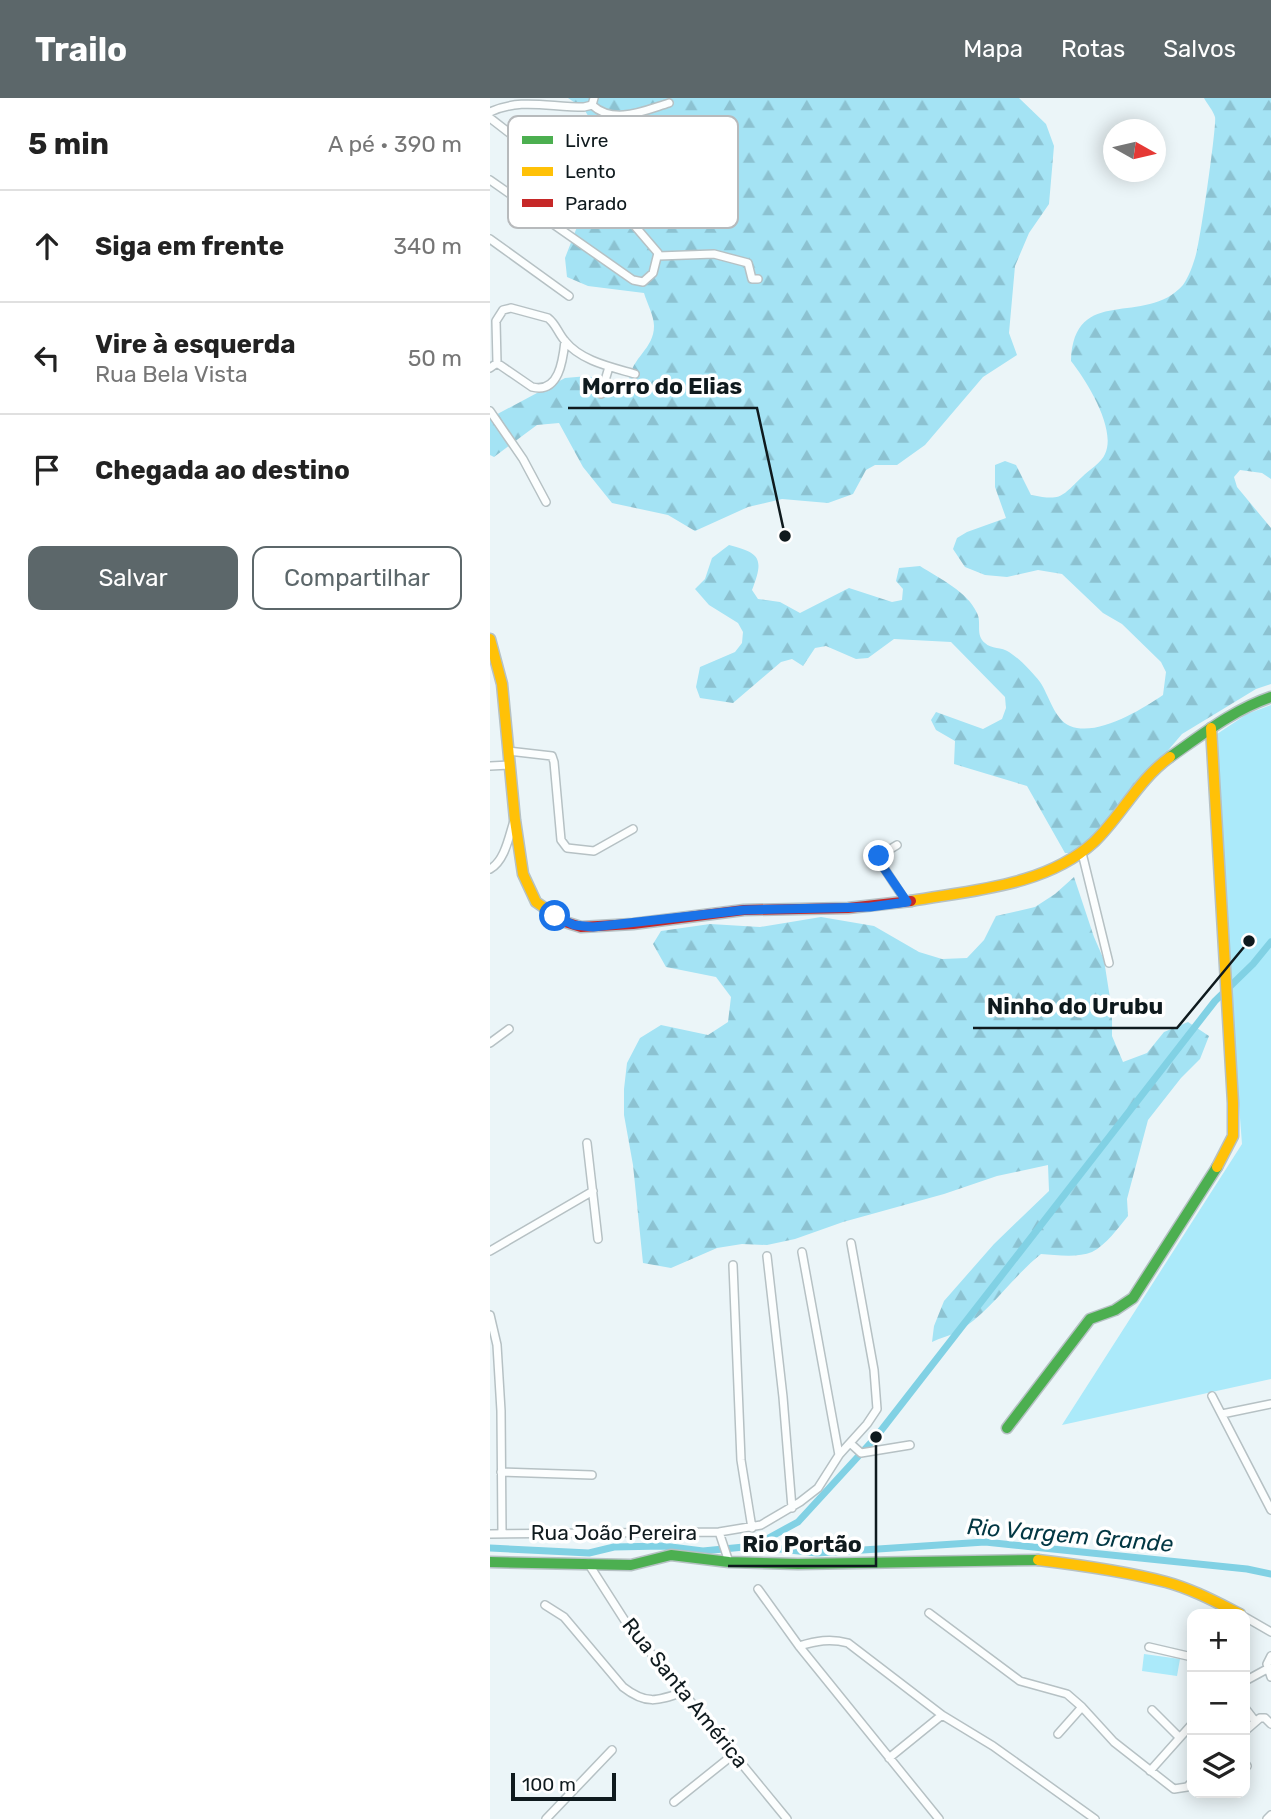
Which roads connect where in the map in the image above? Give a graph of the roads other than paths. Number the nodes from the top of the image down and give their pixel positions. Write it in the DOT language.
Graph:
graph roads {
  1 [pos="557,101"];
  2 [pos="593,101"];
  3 [pos="669,103"];
  4 [pos="490,111"];
  5 [pos="490,118"];
  6 [pos="508,132"];
  7 [pos="490,180"];
  8 [pos="508,193"];
  9 [pos="559,228"];
  10 [pos="637,228"];
  11 [pos="490,239"];
  12 [pos="658,256"];
  13 [pos="758,279"];
  14 [pos="569,296"];
  15 [pos="565,341"];
  16 [pos="494,365"];
  17 [pos="609,367"];
  18 [pos="635,374"];
  19 [pos="601,394"];
  20 [pos="490,411"];
  21 [pos="546,502"];
  22 [pos="490,639"];
  23 [pos="1271,697"];
  24 [pos="1211,728"];
  25 [pos="508,751"];
  26 [pos="510,765"];
  27 [pos="490,766"];
  28 [pos="515,820"];
  29 [pos="633,829"];
  30 [pos="897,845"];
  31 [pos="1082,853"];
  32 [pos="490,869"];
  33 [pos="907,902"];
  34 [pos="1109,963"];
  35 [pos="509,1029"];
  36 [pos="490,1043"];
  37 [pos="587,1143"];
  38 [pos="593,1191"];
  39 [pos="598,1239"];
  40 [pos="851,1243"];
  41 [pos="490,1251"];
  42 [pos="802,1252"];
  43 [pos="766,1256"];
  44 [pos="733,1265"];
  45 [pos="490,1315"];
  46 [pos="1212,1396"];
  47 [pos="1271,1404"];
  48 [pos="1222,1414"];
  49 [pos="1007,1428"];
  50 [pos="910,1445"];
  51 [pos="853,1447"];
  52 [pos="838,1457"];
  53 [pos="501,1472"];
  54 [pos="592,1475"];
  55 [pos="501,1495"];
  56 [pos="490,1496"];
  57 [pos="792,1508"];
  58 [pos="1271,1510"];
  59 [pos="752,1528"];
  60 [pos="719,1532"];
  61 [pos="502,1533"];
  62 [pos="490,1534"];
  63 [pos="728,1558"];
  64 [pos="490,1562"];
  65 [pos="588,1563"];
  66 [pos="758,1589"];
  67 [pos="545,1605"];
  68 [pos="1230,1609"];
  69 [pos="929,1613"];
  70 [pos="1250,1620"];
  71 [pos="1271,1632"];
  72 [pos="799,1646"];
  73 [pos="1149,1647"];
  74 [pos="1187,1656"];
  75 [pos="1271,1656"];
  76 [pos="1267,1669"];
  77 [pos="1271,1677"];
  78 [pos="1250,1678"];
  79 [pos="683,1692"];
  80 [pos="1082,1707"];
  81 [pos="1152,1710"];
  82 [pos="1250,1714"];
  83 [pos="942,1715"];
  84 [pos="1255,1721"];
  85 [pos="1271,1724"];
  86 [pos="1250,1726"];
  87 [pos="1187,1729"];
  88 [pos="1058,1734"];
  89 [pos="1179,1737"];
  90 [pos="612,1750"];
  91 [pos="734,1754"];
  92 [pos="889,1758"];
  93 [pos="1150,1771"];
  94 [pos="1187,1787"];
  95 [pos="674,1802"];
  96 [pos="1271,1815"];
  97 [pos="546,1819"];
  98 [pos="787,1819"];
  99 [pos="939,1819"];
  100 [pos="1095,1819"];
  101 [pos="1267,1819"];
  1 -- 2 [label="street"];
  1 -- 4 [label="street"];
  2 -- 3 [label="street"];
  5 -- 6 [label="street"];
  7 -- 8 [label="street"];
  9 -- 12 [label="street"];
  10 -- 12 [label="street"];
  11 -- 14 [label="street"];
  12 -- 13 [label="street"];
  15 -- 16 [label="street"];
  15 -- 16 [label="street"];
  15 -- 17 [label="street"];
  17 -- 18 [label="street"];
  17 -- 19 [label="street"];
  20 -- 21 [label="street"];
  22 -- 25 [label="street"];
  23 -- 24 [label="street"];
  24 -- 31 [label="street"];
  24 -- 49 [label="street"];
  25 -- 26 [label="street"];
  25 -- 29 [label="street"];
  26 -- 27 [label="street"];
  26 -- 28 [label="street"];
  28 -- 32 [label="street"];
  28 -- 33 [label="street"];
  30 -- 33 [label="street"];
  31 -- 33 [label="street"];
  31 -- 34 [label="street"];
  35 -- 36 [label="street"];
  37 -- 38 [label="street"];
  38 -- 39 [label="street"];
  38 -- 41 [label="street"];
  40 -- 51 [label="street, Rua João Pereira"];
  42 -- 52 [label="street"];
  43 -- 57 [label="street"];
  44 -- 59 [label="street"];
  45 -- 53 [label="street"];
  46 -- 48 [label="street"];
  47 -- 48 [label="street"];
  48 -- 58 [label="street"];
  50 -- 51 [label="street"];
  51 -- 52 [label="street, Rua João Pereira"];
  52 -- 57 [label="street, Rua João Pereira"];
  53 -- 54 [label="street"];
  53 -- 55 [label="street"];
  55 -- 56 [label="street"];
  55 -- 61 [label="street"];
  57 -- 59 [label="street, Rua João Pereira"];
  59 -- 60 [label="street, Rua João Pereira"];
  60 -- 61 [label="street, Rua João Pereira"];
  60 -- 63 [label="street"];
  61 -- 62 [label="street, Rua João Pereira"];
  63 -- 65 [label="street"];
  63 -- 68 [label="street"];
  64 -- 65 [label="street"];
  65 -- 79 [label="street, Rua Santa América"];
  66 -- 72 [label="street"];
  67 -- 79 [label="street"];
  69 -- 80 [label="street"];
  70 -- 71 [label="street"];
  72 -- 83 [label="street"];
  72 -- 92 [label="street"];
  73 -- 74 [label="street"];
  75 -- 76 [label="street"];
  76 -- 77 [label="street"];
  76 -- 78 [label="street"];
  79 -- 91 [label="street, Rua Santa América"];
  80 -- 88 [label="street"];
  80 -- 93 [label="street"];
  81 -- 89 [label="street"];
  82 -- 84 [label="street"];
  83 -- 92 [label="street"];
  83 -- 100 [label="street"];
  84 -- 85 [label="street"];
  84 -- 86 [label="street"];
  87 -- 89 [label="street"];
  89 -- 93 [label="street"];
  90 -- 97 [label="street"];
  91 -- 95 [label="street"];
  91 -- 98 [label="street, Rua Santa América"];
  92 -- 99 [label="street"];
  93 -- 94 [label="street"];
  96 -- 101 [label="street"];
}
